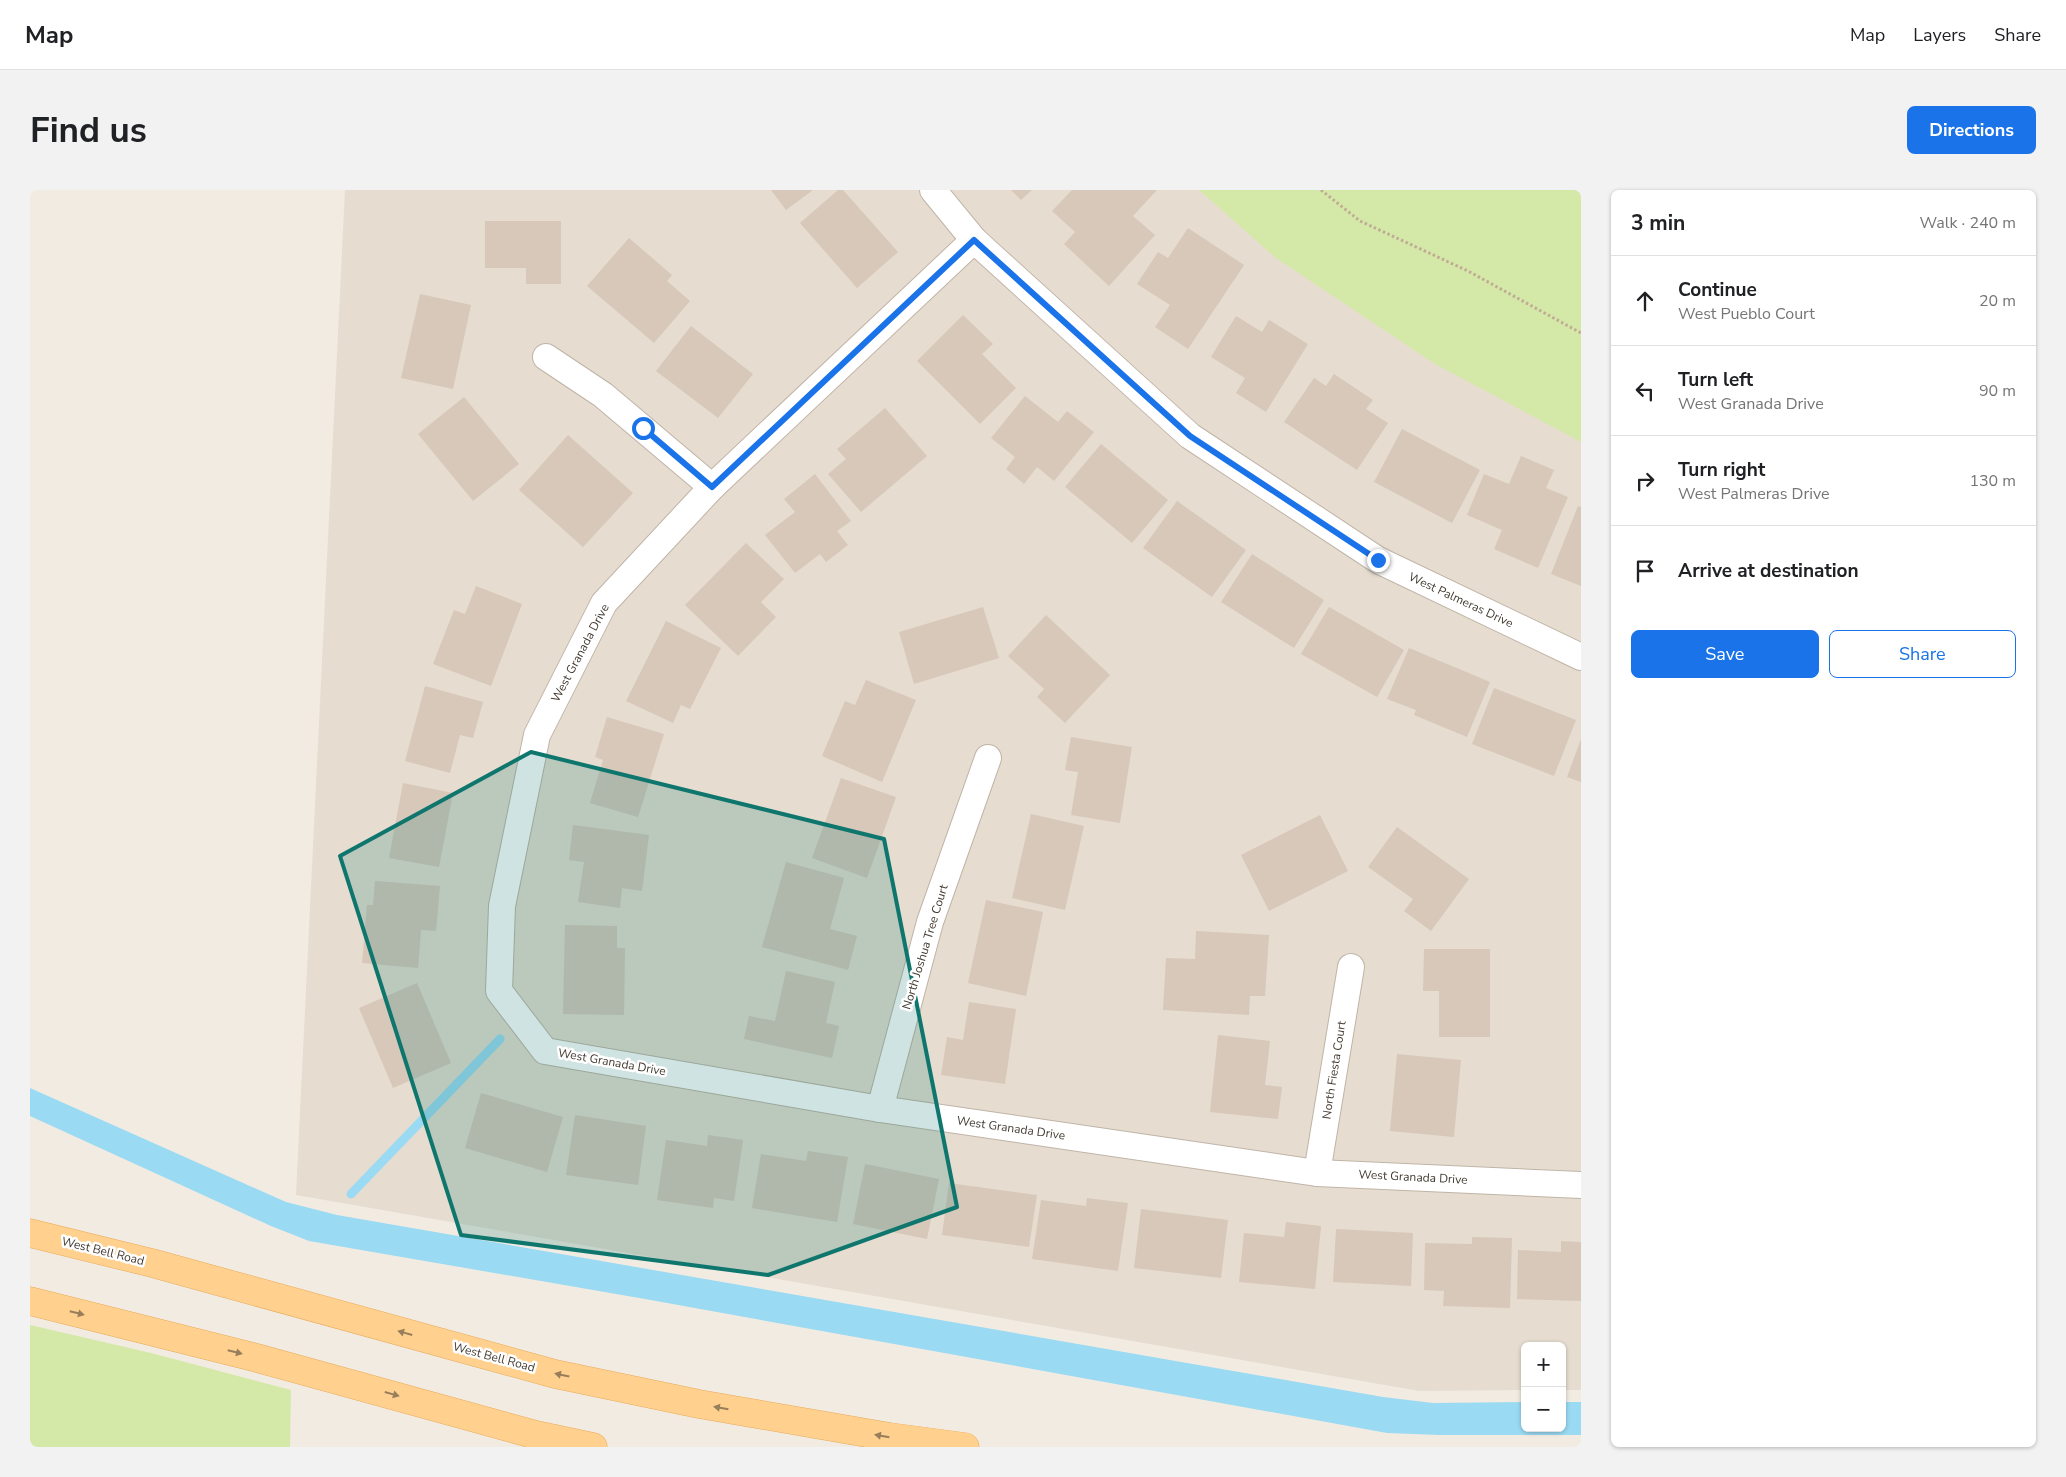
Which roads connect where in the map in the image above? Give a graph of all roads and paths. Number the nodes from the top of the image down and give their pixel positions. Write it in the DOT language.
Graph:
graph roads {
  1 [pos="933,190"];
  2 [pos="1321,190"];
  3 [pos="974,240"];
  4 [pos="1581,334"];
  5 [pos="546,357"];
  6 [pos="712,487"];
  7 [pos="1581,656"];
  8 [pos="988,758"];
  9 [pos="1351,967"];
  10 [pos="880,1109"];
  11 [pos="1317,1173"];
  12 [pos="1581,1185"];
  13 [pos="30,1233"];
  14 [pos="30,1302"];
  15 [pos="594,1447"];
  16 [pos="964,1447"];
  1 -- 3 [label="street, West Palmeras Drive"];
  2 -- 4 [label="path"];
  3 -- 6 [label="street, West Granada Drive"];
  3 -- 7 [label="street, West Palmeras Drive"];
  5 -- 6 [label="street"];
  6 -- 10 [label="street, West Granada Drive"];
  8 -- 10 [label="street, North Joshua Tree Court"];
  9 -- 11 [label="street, North Fiesta Court"];
  10 -- 11 [label="street, West Granada Drive"];
  11 -- 12 [label="street, West Granada Drive"];
  16 -- 13 [label="main road, West Bell Road, one-way"];
  14 -- 15 [label="main road, one-way"];
}
